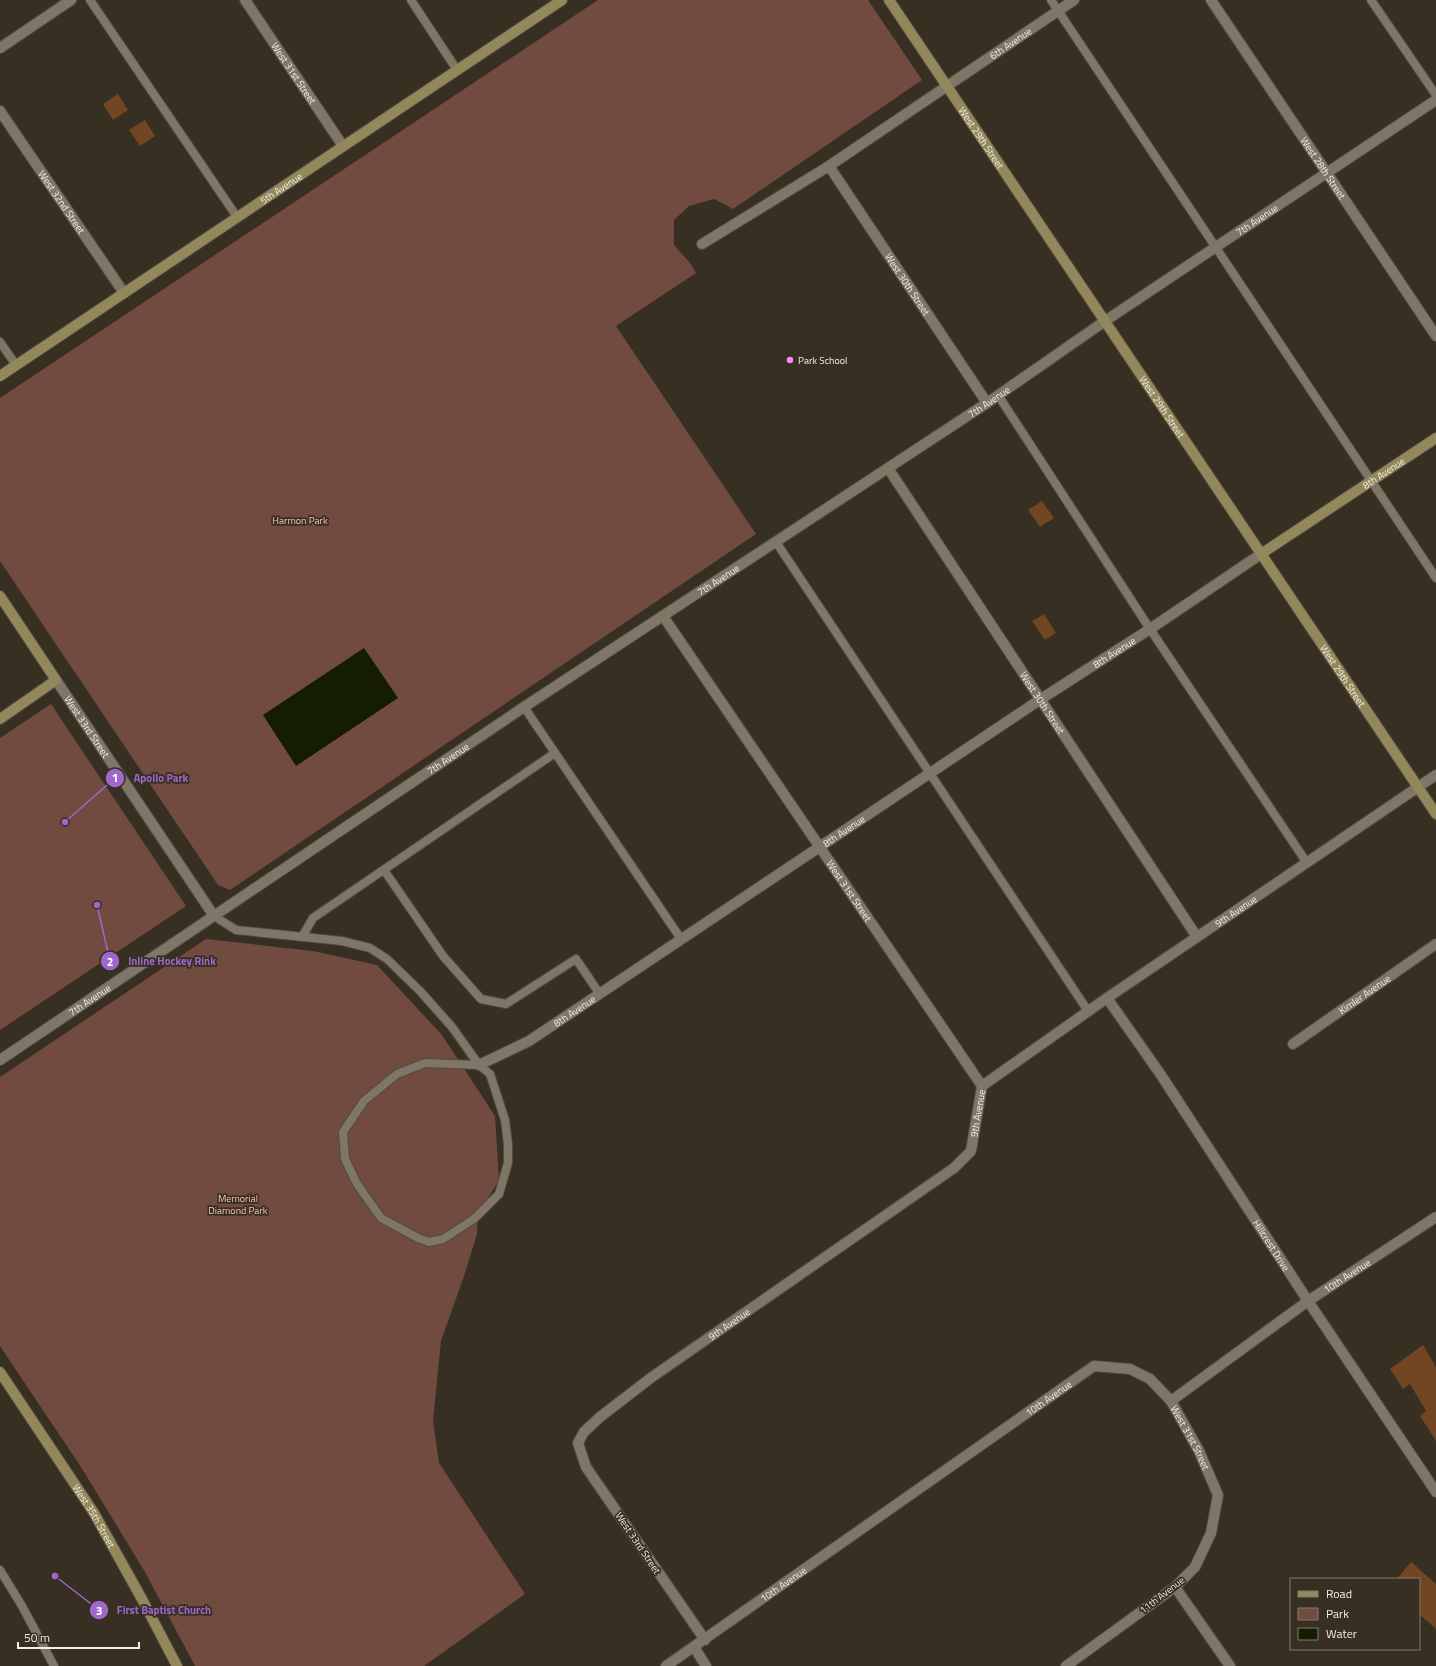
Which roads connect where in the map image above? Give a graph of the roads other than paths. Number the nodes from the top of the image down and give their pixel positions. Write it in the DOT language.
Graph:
graph roads {
  1 [pos="71,0"];
  2 [pos="90,0"];
  3 [pos="245,0"];
  4 [pos="411,0"];
  5 [pos="562,0"];
  6 [pos="889,0"];
  7 [pos="1050,0"];
  8 [pos="1074,0"];
  9 [pos="1211,0"];
  10 [pos="1371,0"];
  11 [pos="1058,11"];
  12 [pos="0,48"];
  13 [pos="457,70"];
  14 [pos="946,86"];
  15 [pos="1436,96"];
  16 [pos="1436,100"];
  17 [pos="0,111"];
  18 [pos="343,146"];
  19 [pos="829,166"];
  20 [pos="1327,173"];
  21 [pos="237,217"];
  22 [pos="702,244"];
  23 [pos="1216,247"];
  24 [pos="124,293"];
  25 [pos="1105,321"];
  26 [pos="1436,336"];
  27 [pos="0,342"];
  28 [pos="16,365"];
  29 [pos="0,376"];
  30 [pos="998,396"];
  31 [pos="987,403"];
  32 [pos="1436,438"];
  33 [pos="888,468"];
  34 [pos="1371,482"];
  35 [pos="776,542"];
  36 [pos="1261,554"];
  37 [pos="1436,578"];
  38 [pos="0,596"];
  39 [pos="663,616"];
  40 [pos="1150,629"];
  41 [pos="56,680"];
  42 [pos="1041,699"];
  43 [pos="524,707"];
  44 [pos="0,719"];
  45 [pos="555,753"];
  46 [pos="930,773"];
  47 [pos="1436,775"];
  48 [pos="1418,787"];
  49 [pos="1436,814"];
  50 [pos="820,847"];
  51 [pos="1307,863"];
  52 [pos="384,870"];
  53 [pos="214,916"];
  54 [pos="302,937"];
  55 [pos="1197,937"];
  56 [pos="681,939"];
  57 [pos="1436,944"];
  58 [pos="599,993"];
  59 [pos="1107,998"];
  60 [pos="1088,1011"];
  61 [pos="1293,1044"];
  62 [pos="0,1060"];
  63 [pos="479,1065"];
  64 [pos="982,1086"];
  65 [pos="1436,1217"];
  66 [pos="1308,1301"];
  67 [pos="0,1372"];
  68 [pos="1171,1401"];
  69 [pos="578,1443"];
  70 [pos="1209,1474"];
  71 [pos="1436,1492"];
  72 [pos="0,1570"];
  73 [pos="1175,1587"];
  74 [pos="704,1640"];
  75 [pos="694,1647"];
  76 [pos="54,1666"];
  77 [pos="177,1666"];
  78 [pos="666,1666"];
  79 [pos="706,1666"];
  80 [pos="1066,1666"];
  81 [pos="1230,1666"];
  1 -- 12 [label="street"];
  2 -- 21 [label="lane"];
  3 -- 18 [label="street, West 31st Street"];
  4 -- 13 [label="lane"];
  5 -- 13 [label="street, 5th Avenue"];
  6 -- 14 [label="street, West 29th Street"];
  7 -- 11 [label="lane"];
  8 -- 11 [label="street, 6th Avenue"];
  9 -- 20 [label="street, West 28th Street"];
  10 -- 15 [label="lane"];
  11 -- 14 [label="street, 6th Avenue"];
  11 -- 23 [label="lane"];
  13 -- 18 [label="street, 5th Avenue"];
  14 -- 19 [label="street, 6th Avenue"];
  14 -- 25 [label="street, West 29th Street"];
  16 -- 20 [label="street, 7th Avenue"];
  17 -- 24 [label="street, West 32nd Street"];
  18 -- 21 [label="street, 5th Avenue"];
  19 -- 22 [label="street, 6th Avenue"];
  19 -- 31 [label="street, West 30th Street"];
  20 -- 23 [label="street, 7th Avenue"];
  20 -- 26 [label="street, West 28th Street"];
  21 -- 24 [label="street, 5th Avenue"];
  23 -- 25 [label="street, 7th Avenue"];
  23 -- 34 [label="lane"];
  24 -- 28 [label="street, 5th Avenue"];
  25 -- 30 [label="street, 7th Avenue"];
  25 -- 36 [label="street, West 29th Street"];
  27 -- 28 [label="lane"];
  28 -- 29 [label="street, 5th Avenue"];
  30 -- 31 [label="street, 7th Avenue"];
  30 -- 40 [label="lane"];
  31 -- 33 [label="street, 7th Avenue"];
  32 -- 34 [label="street, 8th Avenue"];
  33 -- 35 [label="street, 7th Avenue"];
  33 -- 42 [label="street, West 30th Street"];
  34 -- 36 [label="street, 8th Avenue"];
  34 -- 37 [label="lane"];
  35 -- 39 [label="street, 7th Avenue"];
  35 -- 46 [label="lane"];
  36 -- 40 [label="street, 8th Avenue"];
  36 -- 48 [label="street, West 29th Street"];
  38 -- 41 [label="street, West 33rd Street"];
  39 -- 43 [label="street, 7th Avenue"];
  39 -- 50 [label="street, West 31st Street"];
  40 -- 42 [label="street, 8th Avenue"];
  40 -- 51 [label="lane"];
  41 -- 44 [label="street"];
  41 -- 53 [label="street, West 33rd Street"];
  42 -- 46 [label="street, 8th Avenue"];
  42 -- 55 [label="street, West 30th Street"];
  43 -- 45 [label="lane"];
  43 -- 53 [label="street, 7th Avenue"];
  45 -- 52 [label="lane"];
  45 -- 56 [label="lane"];
  46 -- 50 [label="street, 8th Avenue"];
  46 -- 60 [label="lane"];
  47 -- 48 [label="street, 9th Avenue"];
  48 -- 49 [label="street, West 29th Street"];
  48 -- 51 [label="street, 9th Avenue"];
  50 -- 56 [label="street, 8th Avenue"];
  50 -- 64 [label="street, West 31st Street"];
  51 -- 55 [label="street, 9th Avenue"];
  52 -- 54 [label="lane"];
  52 -- 58 [label="lane"];
  53 -- 54 [label="lane"];
  53 -- 62 [label="street, 7th Avenue"];
  54 -- 63 [label="lane"];
  55 -- 59 [label="street, 9th Avenue"];
  56 -- 58 [label="street, 8th Avenue"];
  57 -- 61 [label="street, Kimler Avenue"];
  58 -- 63 [label="street, 8th Avenue"];
  59 -- 60 [label="street, 9th Avenue"];
  59 -- 66 [label="street, Hillcrest Drive"];
  60 -- 64 [label="street, 9th Avenue"];
  63 -- 63 [label="lane"];
  64 -- 69 [label="street, 9th Avenue"];
  65 -- 66 [label="street, 10th Avenue"];
  66 -- 68 [label="street, 10th Avenue"];
  66 -- 71 [label="street, Hillcrest Drive"];
  67 -- 77 [label="street, West 35th Street"];
  68 -- 70 [label="street, West 31st Street"];
  68 -- 74 [label="street, 10th Avenue"];
  69 -- 74 [label="street, West 33rd Street"];
  70 -- 73 [label="street, 11th Avenue"];
  72 -- 76 [label="lane"];
  73 -- 80 [label="street, 11th Avenue"];
  73 -- 81 [label="street"];
  74 -- 75 [label="street, 10th Avenue"];
  75 -- 78 [label="street, 10th Avenue"];
  75 -- 79 [label="street"];
}
